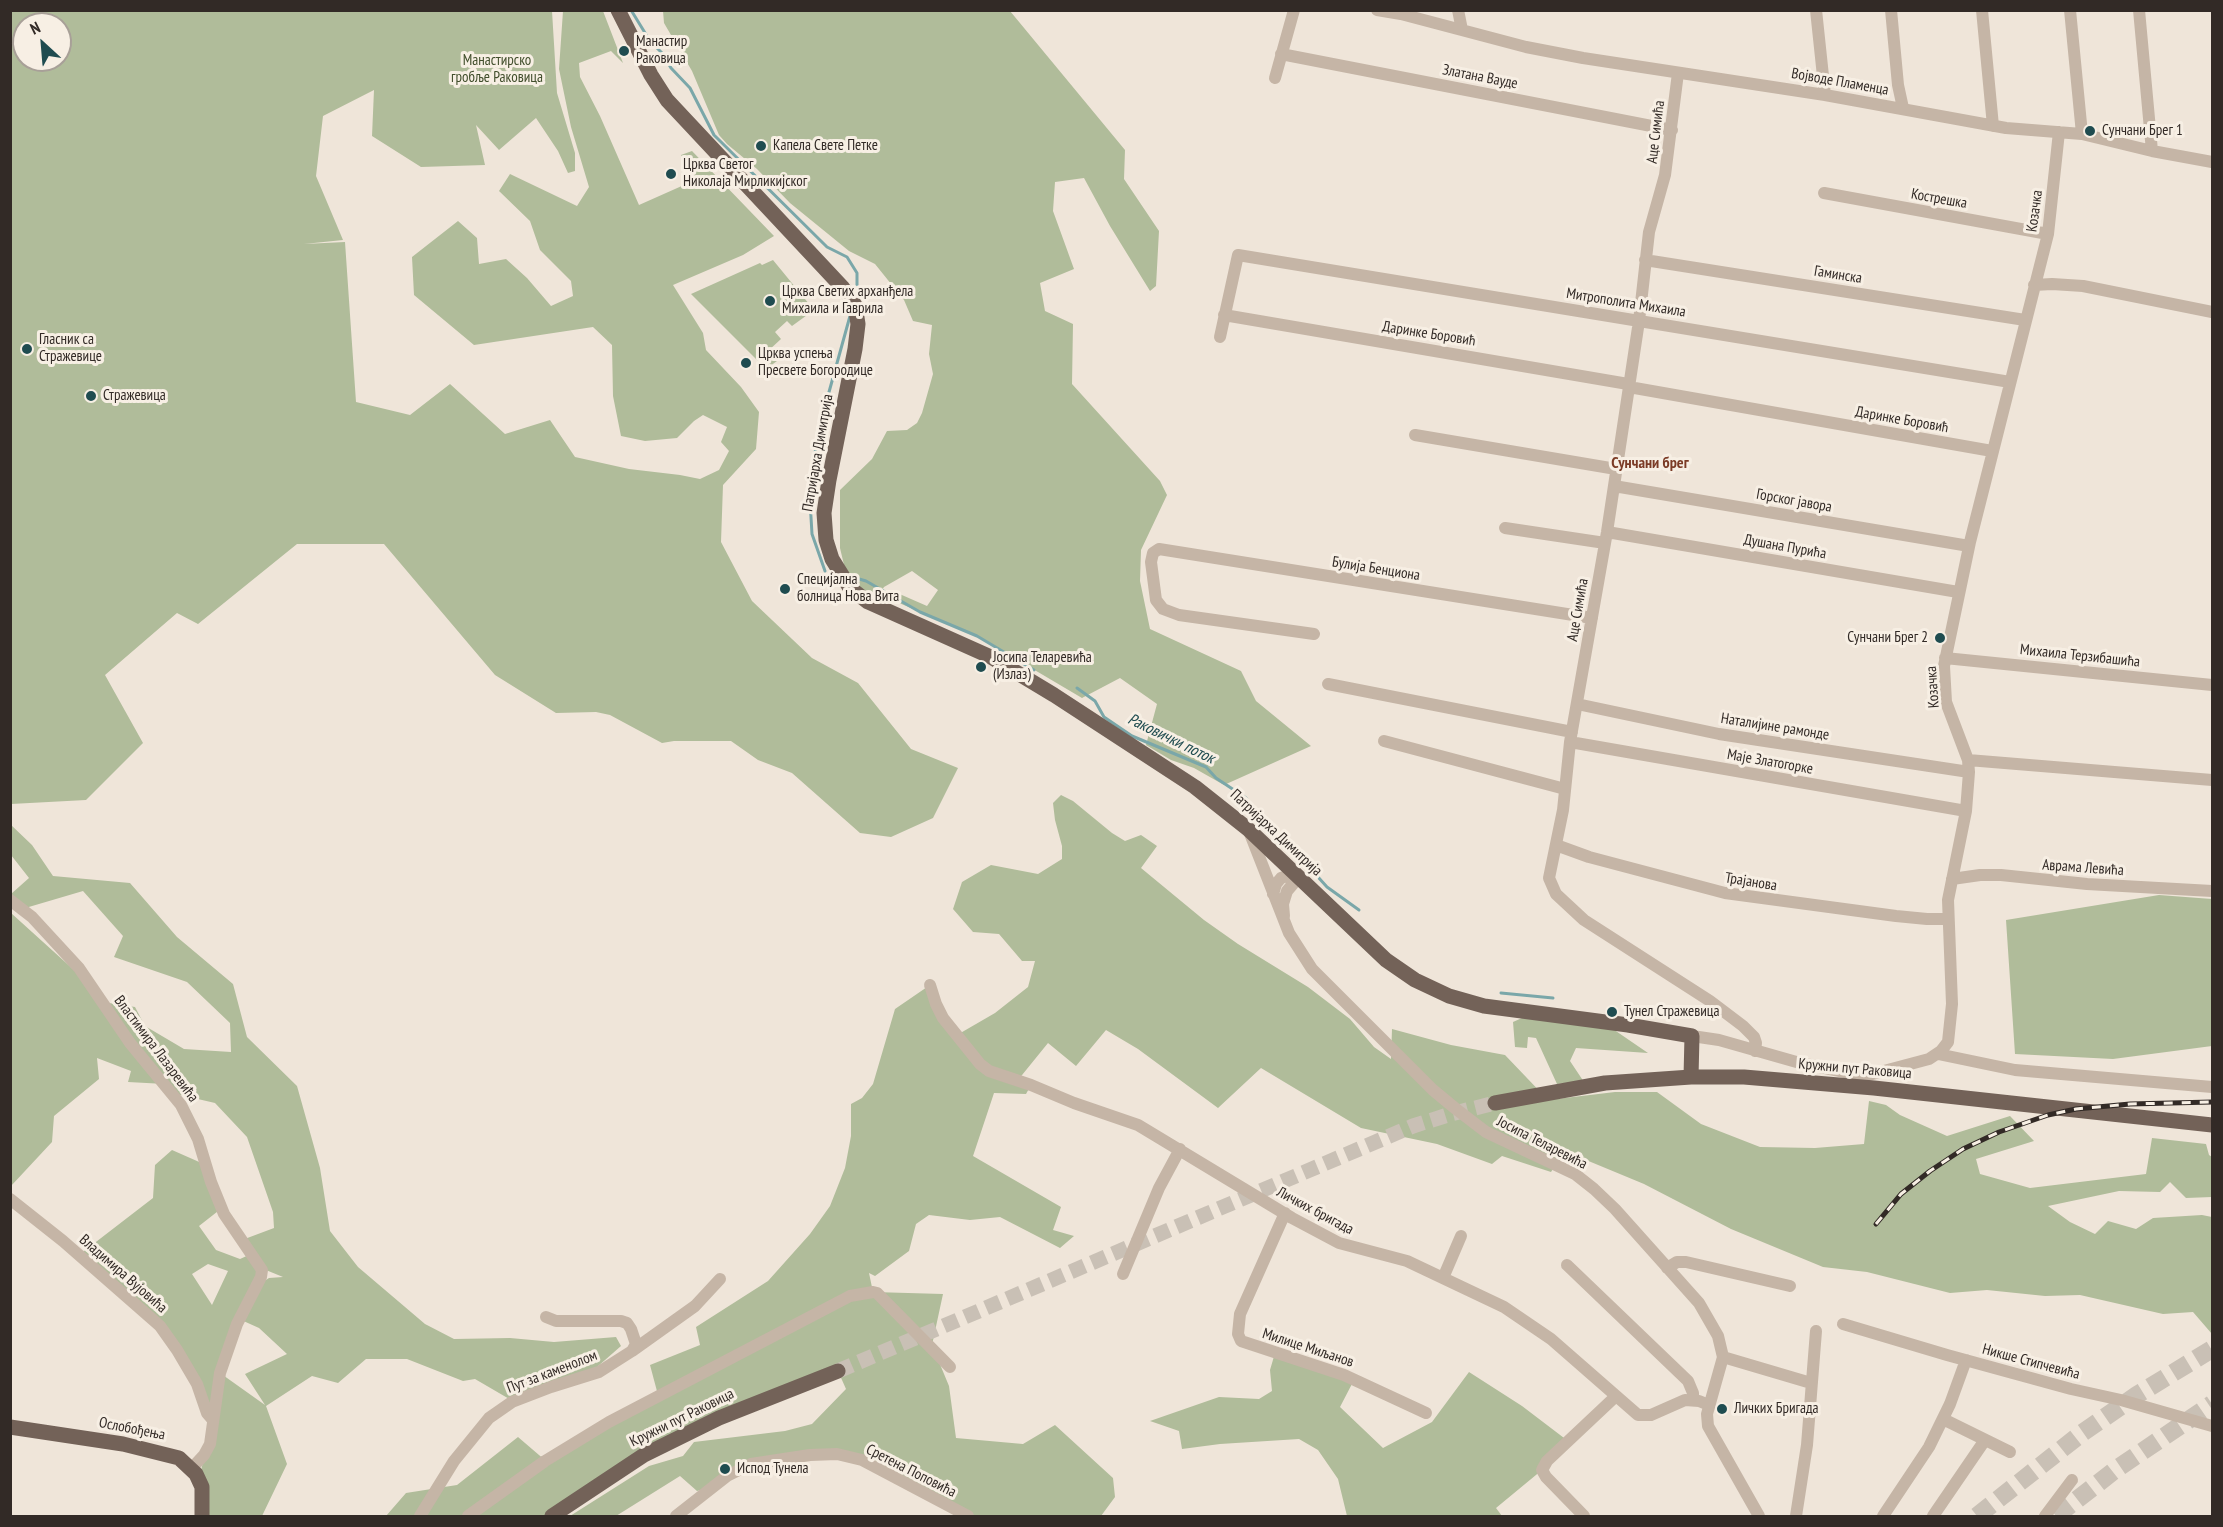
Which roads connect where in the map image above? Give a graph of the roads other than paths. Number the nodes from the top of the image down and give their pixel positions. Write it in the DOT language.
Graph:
graph roads {
  1 [pos="618,10"];
  2 [pos="1294,10"];
  3 [pos="1377,10"];
  4 [pos="1458,10"];
  5 [pos="1815,10"];
  6 [pos="1891,10"];
  7 [pos="1982,10"];
  8 [pos="2070,10"];
  9 [pos="2139,10"];
  10 [pos="1462,30"];
  11 [pos="1281,54"];
  12 [pos="1678,73"];
  13 [pos="1275,78"];
  14 [pos="1825,95"];
  15 [pos="1903,108"];
  16 [pos="1993,126"];
  17 [pos="1672,130"];
  18 [pos="2059,132"];
  19 [pos="2082,134"];
  20 [pos="2152,151"];
  21 [pos="2212,162"];
  22 [pos="1824,193"];
  23 [pos="2048,234"];
  24 [pos="1645,260"];
  25 [pos="2034,285"];
  26 [pos="2212,312"];
  27 [pos="1224,315"];
  28 [pos="2025,320"];
  29 [pos="1639,321"];
  30 [pos="1220,337"];
  31 [pos="2010,382"];
  32 [pos="1628,386"];
  33 [pos="1414,435"];
  34 [pos="1992,451"];
  35 [pos="1616,469"];
  36 [pos="1614,486"];
  37 [pos="1505,528"];
  38 [pos="1606,538"];
  39 [pos="1968,546"];
  40 [pos="1958,592"];
  41 [pos="1592,618"];
  42 [pos="1314,634"];
  43 [pos="1945,658"];
  44 [pos="1328,684"];
  45 [pos="2212,685"];
  46 [pos="1577,704"];
  47 [pos="1571,737"];
  48 [pos="1384,741"];
  49 [pos="1969,766"];
  50 [pos="2212,780"];
  51 [pos="1565,789"];
  52 [pos="1966,811"];
  53 [pos="1248,830"];
  54 [pos="1556,844"];
  55 [pos="1296,876"];
  56 [pos="1952,879"];
  57 [pos="2212,891"];
  58 [pos="1273,894"];
  59 [pos="10,900"];
  60 [pos="1948,919"];
  61 [pos="1284,920"];
  62 [pos="930,985"];
  63 [pos="1692,1036"];
  64 [pos="1755,1051"];
  65 [pos="1938,1054"];
  66 [pos="1691,1077"];
  67 [pos="2212,1088"];
  68 [pos="1495,1103"];
  69 [pos="2212,1125"];
  70 [pos="1180,1149"];
  71 [pos="10,1199"];
  72 [pos="1285,1213"];
  73 [pos="1461,1236"];
  74 [pos="1566,1264"];
  75 [pos="1667,1268"];
  76 [pos="1123,1274"];
  77 [pos="720,1278"];
  78 [pos="1443,1278"];
  79 [pos="1790,1286"];
  80 [pos="546,1317"];
  81 [pos="1843,1324"];
  82 [pos="1816,1330"];
  83 [pos="632,1351"];
  84 [pos="1723,1357"];
  85 [pos="1966,1360"];
  86 [pos="950,1367"];
  87 [pos="838,1371"];
  88 [pos="1811,1383"];
  89 [pos="1615,1397"];
  90 [pos="1693,1400"];
  91 [pos="1709,1406"];
  92 [pos="1426,1413"];
  93 [pos="1943,1419"];
  94 [pos="213,1420"];
  95 [pos="2212,1426"];
  96 [pos="10,1427"];
  97 [pos="1985,1440"];
  98 [pos="2010,1452"];
  99 [pos="192,1468"];
  100 [pos="2072,1480"];
  101 [pos="202,1516"];
  102 [pos="420,1516"];
  103 [pos="468,1516"];
  104 [pos="552,1516"];
  105 [pos="676,1516"];
  106 [pos="968,1516"];
  107 [pos="1584,1516"];
  108 [pos="1760,1516"];
  109 [pos="1796,1516"];
  110 [pos="1883,1516"];
  111 [pos="1933,1516"];
  112 [pos="2044,1516"];
  1 -- 53 [label="main road, Патријарха Димитрија"];
  2 -- 11 [label="street"];
  3 -- 10 [label="street, Војводе Пламенца"];
  4 -- 10 [label="street"];
  5 -- 14 [label="street"];
  6 -- 15 [label="street"];
  7 -- 16 [label="street"];
  8 -- 19 [label="street"];
  9 -- 20 [label="street"];
  10 -- 12 [label="street, Војводе Пламенца"];
  11 -- 13 [label="street"];
  11 -- 17 [label="street, Златана Вауде"];
  12 -- 14 [label="street, Војводе Пламенца"];
  12 -- 17 [label="street, Аце Симића"];
  14 -- 15 [label="street, Војводе Пламенца"];
  15 -- 16 [label="street, Војводе Пламенца"];
  16 -- 18 [label="street, Војводе Пламенца"];
  17 -- 24 [label="street, Аце Симића"];
  18 -- 19 [label="street, Војводе Пламенца"];
  18 -- 23 [label="street, Козачка"];
  19 -- 20 [label="street, Војводе Пламенца"];
  20 -- 21 [label="street, Војводе Пламенца"];
  22 -- 23 [label="street, Кострешка"];
  23 -- 25 [label="street, Козачка"];
  24 -- 28 [label="street, Гаминска"];
  24 -- 29 [label="street, Аце Симића"];
  25 -- 26 [label="street"];
  25 -- 28 [label="street, Козачка"];
  27 -- 29 [label="street, Митрополита Михаила"];
  27 -- 30 [label="street"];
  27 -- 32 [label="street, Даринке Боровић"];
  28 -- 31 [label="street, Козачка"];
  29 -- 31 [label="street, Митрополита Михаила"];
  29 -- 32 [label="street, Аце Симића"];
  31 -- 34 [label="street, Козачка"];
  32 -- 34 [label="street, Даринке Боровић"];
  32 -- 35 [label="street, Аце Симића"];
  33 -- 35 [label="street"];
  34 -- 39 [label="street, Козачка"];
  35 -- 36 [label="street, Аце Симића"];
  36 -- 38 [label="street, Аце Симића"];
  36 -- 39 [label="street, Горског јавора"];
  37 -- 38 [label="street, Душана Пурића"];
  38 -- 40 [label="street, Душана Пурића"];
  38 -- 41 [label="street, Аце Симића"];
  39 -- 40 [label="street, Козачка"];
  40 -- 43 [label="street, Козачка"];
  41 -- 42 [label="street, Булија Бенциона"];
  41 -- 46 [label="street, Аце Симића"];
  43 -- 45 [label="street, Михаила Терзибашића"];
  43 -- 49 [label="street, Козачка"];
  44 -- 47 [label="street, Маје Златогорке"];
  46 -- 47 [label="street, Аце Симића"];
  46 -- 49 [label="street, Наталијине рамонде"];
  47 -- 51 [label="street, Аце Симића"];
  47 -- 52 [label="street, Маје Златогорке"];
  48 -- 51 [label="street"];
  49 -- 50 [label="street, Наталијине рамонде"];
  49 -- 52 [label="street, Козачка"];
  51 -- 54 [label="street, Аце Симића"];
  52 -- 56 [label="street, Козачка"];
  53 -- 55 [label="main road, Патријарха Димитрија"];
  53 -- 58 [label="street, Јосипа Теларевића"];
  54 -- 60 [label="street, Трајанова"];
  54 -- 64 [label="street, Аце Симића"];
  55 -- 58 [label="street"];
  55 -- 61 [label="street"];
  55 -- 63 [label="main road, Патријарха Димитрија"];
  56 -- 57 [label="street, Аврама Левића"];
  56 -- 60 [label="street, Козачка"];
  58 -- 61 [label="street, Јосипа Теларевића"];
  59 -- 94 [label="street, Властимира Лазаревића"];
  60 -- 65 [label="street, Козачка"];
  61 -- 75 [label="street, Јосипа Теларевића"];
  62 -- 70 [label="street, Личких бригада"];
  63 -- 64 [label="street, Патријарха Димитрија"];
  63 -- 66 [label="main road"];
  64 -- 65 [label="street"];
  65 -- 67 [label="street"];
  66 -- 68 [label="main road, Кружни пут Раковица"];
  66 -- 69 [label="main road, Кружни пут Раковица"];
  70 -- 72 [label="street, Личких бригада"];
  70 -- 76 [label="street"];
  71 -- 94 [label="street, Владимира Вујовића"];
  72 -- 78 [label="street, Личких бригада"];
  72 -- 92 [label="street, Милице Миљанов"];
  73 -- 78 [label="street"];
  74 -- 90 [label="street"];
  75 -- 79 [label="street"];
  75 -- 84 [label="street, Јосипа Теларевића"];
  77 -- 83 [label="street, Пут за каменолом"];
  78 -- 89 [label="street, Личких бригада"];
  80 -- 83 [label="street"];
  81 -- 85 [label="street, Никше Стипчевића"];
  82 -- 88 [label="street"];
  83 -- 102 [label="street, Пут за каменолом"];
  84 -- 88 [label="street"];
  84 -- 91 [label="street"];
  85 -- 93 [label="street"];
  85 -- 95 [label="street, Никше Стипчевића"];
  86 -- 103 [label="street"];
  87 -- 104 [label="main road, Кружни пут Раковица"];
  88 -- 109 [label="street"];
  89 -- 90 [label="street, Личких бригада"];
  89 -- 107 [label="street"];
  90 -- 91 [label="street"];
  91 -- 108 [label="street"];
  93 -- 97 [label="street"];
  93 -- 110 [label="street"];
  94 -- 99 [label="street, Властимира Лазаревића"];
  96 -- 99 [label="main road, Ослобођења"];
  97 -- 98 [label="street"];
  97 -- 111 [label="street"];
  99 -- 101 [label="main road"];
  100 -- 112 [label="street"];
  105 -- 106 [label="street, Сретена Поповића"];
}
